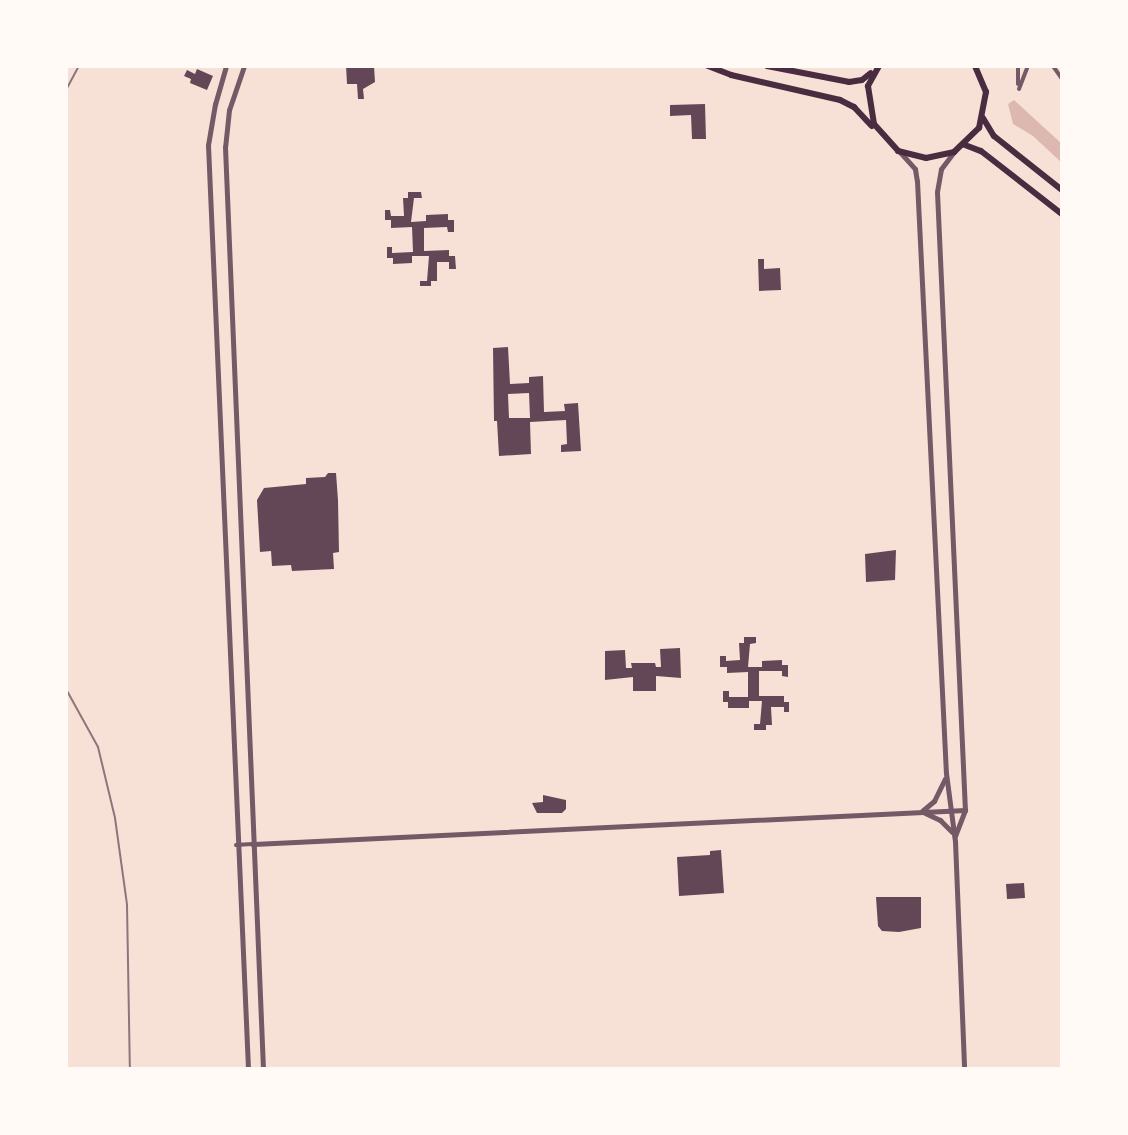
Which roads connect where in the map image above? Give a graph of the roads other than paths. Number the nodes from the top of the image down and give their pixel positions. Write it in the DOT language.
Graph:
graph roads {
  1 [pos="226,66"];
  2 [pos="244,66"];
  3 [pos="708,66"];
  4 [pos="767,66"];
  5 [pos="976,66"];
  6 [pos="1018,66"];
  7 [pos="1028,66"];
  8 [pos="1053,66"];
  9 [pos="876,68"];
  10 [pos="1062,79"];
  11 [pos="983,118"];
  12 [pos="880,135"];
  13 [pos="965,145"];
  14 [pos="898,151"];
  15 [pos="954,152"];
  16 [pos="1062,190"];
  17 [pos="1062,214"];
  18 [pos="946,773"];
  19 [pos="949,810"];
  20 [pos="965,810"];
  21 [pos="921,811"];
  22 [pos="955,836"];
  23 [pos="252,844"];
  24 [pos="236,845"];
  25 [pos="248,1069"];
  26 [pos="263,1069"];
  27 [pos="964,1069"];
  1 -- 24 [label="street"];
  2 -- 23 [label="street"];
  3 -- 12 [label="main road"];
  4 -- 9 [label="main road"];
  5 -- 11 [label="main road"];
  6 -- 7 [label="street"];
  8 -- 10 [label="street"];
  9 -- 12 [label="main road"];
  11 -- 13 [label="main road"];
  11 -- 16 [label="main road"];
  12 -- 14 [label="main road"];
  13 -- 15 [label="main road"];
  13 -- 17 [label="main road"];
  14 -- 15 [label="main road"];
  14 -- 18 [label="street"];
  15 -- 20 [label="street"];
  18 -- 19 [label="street"];
  18 -- 21 [label="street"];
  19 -- 20 [label="street"];
  19 -- 21 [label="street"];
  19 -- 22 [label="street"];
  20 -- 22 [label="street"];
  21 -- 22 [label="street"];
  21 -- 23 [label="street"];
  22 -- 27 [label="street"];
  23 -- 24 [label="street"];
  23 -- 26 [label="street"];
  24 -- 25 [label="street"];
}
